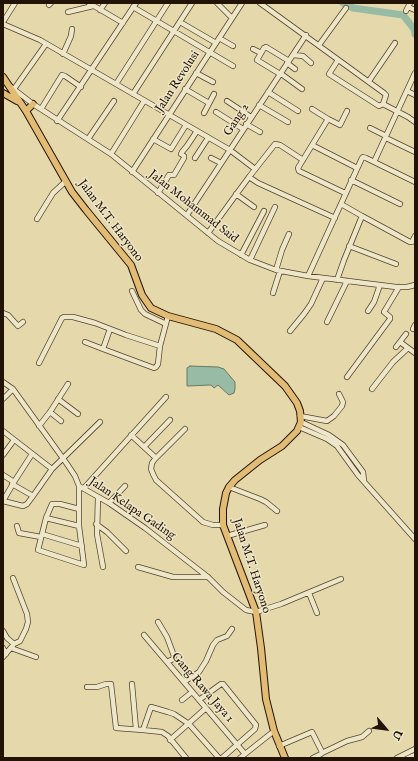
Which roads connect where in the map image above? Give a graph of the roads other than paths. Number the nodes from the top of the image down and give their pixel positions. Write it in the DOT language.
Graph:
graph roads {
  1 [pos="15,3"];
  2 [pos="105,3"];
  3 [pos="168,3"];
  4 [pos="192,3"];
  5 [pos="217,3"];
  6 [pos="242,3"];
  7 [pos="260,3"];
  8 [pos="91,4"];
  9 [pos="135,5"];
  10 [pos="408,7"];
  11 [pos="346,8"];
  12 [pos="100,10"];
  13 [pos="415,10"];
  14 [pos="68,12"];
  15 [pos="232,18"];
  16 [pos="156,22"];
  17 [pos="180,22"];
  18 [pos="3,23"];
  19 [pos="123,24"];
  20 [pos="72,29"];
  21 [pos="174,32"];
  22 [pos="306,35"];
  23 [pos="219,38"];
  24 [pos="216,43"];
  25 [pos="395,43"];
  26 [pos="46,44"];
  27 [pos="319,45"];
  28 [pos="232,46"];
  29 [pos="254,49"];
  30 [pos="209,53"];
  31 [pos="261,53"];
  32 [pos="63,54"];
  33 [pos="292,55"];
  34 [pos="338,60"];
  35 [pos="288,62"];
  36 [pos="311,63"];
  37 [pos="233,66"];
  38 [pos="295,69"];
  39 [pos="92,70"];
  40 [pos="196,72"];
  41 [pos="415,73"];
  42 [pos="280,74"];
  43 [pos="3,78"];
  44 [pos="369,81"];
  45 [pos="212,82"];
  46 [pos="116,84"];
  47 [pos="8,85"];
  48 [pos="80,87"];
  49 [pos="302,88"];
  50 [pos="14,89"];
  51 [pos="185,89"];
  52 [pos="407,91"];
  53 [pos="268,92"];
  54 [pos="3,93"];
  55 [pos="133,94"];
  56 [pos="214,94"];
  57 [pos="415,95"];
  58 [pos="114,101"];
  59 [pos="144,101"];
  60 [pos="227,101"];
  61 [pos="20,103"];
  62 [pos="209,103"];
  63 [pos="33,104"];
  64 [pos="383,104"];
  65 [pos="259,105"];
  66 [pos="41,109"];
  67 [pos="312,109"];
  68 [pos="26,111"];
  69 [pos="298,111"];
  70 [pos="397,111"];
  71 [pos="216,112"];
  72 [pos="204,113"];
  73 [pos="168,115"];
  74 [pos="251,117"];
  75 [pos="350,118"];
  76 [pos="328,119"];
  77 [pos="58,121"];
  78 [pos="288,122"];
  79 [pos="415,122"];
  80 [pos="246,124"];
  81 [pos="186,125"];
  82 [pos="370,128"];
  83 [pos="243,129"];
  84 [pos="197,131"];
  85 [pos="260,132"];
  86 [pos="386,137"];
  87 [pos="208,138"];
  88 [pos="88,139"];
  89 [pos="153,139"];
  90 [pos="312,145"];
  91 [pos="230,150"];
  92 [pos="415,152"];
  93 [pos="111,154"];
  94 [pos="195,158"];
  95 [pos="211,158"];
  96 [pos="303,160"];
  97 [pos="374,162"];
  98 [pos="221,163"];
  99 [pos="356,168"];
  100 [pos="255,169"];
  101 [pos="132,172"];
  102 [pos="248,176"];
  103 [pos="351,180"];
  104 [pos="66,181"];
  105 [pos="415,182"];
  106 [pos="158,193"];
  107 [pos="345,193"];
  108 [pos="236,194"];
  109 [pos="341,204"];
  110 [pos="400,204"];
  111 [pos="254,207"];
  112 [pos="275,207"];
  113 [pos="264,211"];
  114 [pos="187,215"];
  115 [pos="362,216"];
  116 [pos="335,218"];
  117 [pos="37,219"];
  118 [pos="208,233"];
  119 [pos="289,234"];
  120 [pos="415,236"];
  121 [pos="349,246"];
  122 [pos="241,255"];
  123 [pos="250,260"];
  124 [pos="396,264"];
  125 [pos="278,271"];
  126 [pos="308,276"];
  127 [pos="323,278"];
  128 [pos="337,280"];
  129 [pos="347,281"];
  130 [pos="380,285"];
  131 [pos="415,285"];
  132 [pos="399,287"];
  133 [pos="132,291"];
  134 [pos="273,293"];
  135 [pos="368,311"];
  136 [pos="3,313"];
  137 [pos="168,316"];
  138 [pos="23,322"];
  139 [pos="327,322"];
  140 [pos="166,324"];
  141 [pos="110,329"];
  142 [pos="290,331"];
  143 [pos="406,334"];
  144 [pos="85,342"];
  145 [pos="400,342"];
  146 [pos="160,346"];
  147 [pos="396,347"];
  148 [pos="408,348"];
  149 [pos="103,349"];
  150 [pos="415,353"];
  151 [pos="39,363"];
  152 [pos="346,377"];
  153 [pos="3,382"];
  154 [pos="68,384"];
  155 [pos="13,389"];
  156 [pos="372,389"];
  157 [pos="339,394"];
  158 [pos="166,397"];
  159 [pos="3,399"];
  160 [pos="58,399"];
  161 [pos="50,412"];
  162 [pos="78,414"];
  163 [pos="170,420"];
  164 [pos="61,421"];
  165 [pos="300,421"];
  166 [pos="100,422"];
  167 [pos="39,426"];
  168 [pos="185,429"];
  169 [pos="3,431"];
  170 [pos="131,435"];
  171 [pos="14,440"];
  172 [pos="144,447"];
  173 [pos="3,454"];
  174 [pos="32,454"];
  175 [pos="156,458"];
  176 [pos="63,459"];
  177 [pos="52,469"];
  178 [pos="3,475"];
  179 [pos="13,483"];
  180 [pos="124,486"];
  181 [pos="82,487"];
  182 [pos="229,487"];
  183 [pos="33,496"];
  184 [pos="98,497"];
  185 [pos="3,501"];
  186 [pos="109,503"];
  187 [pos="79,509"];
  188 [pos="277,511"];
  189 [pos="46,518"];
  190 [pos="96,524"];
  191 [pos="223,525"];
  192 [pos="265,525"];
  193 [pos="17,526"];
  194 [pos="79,526"];
  195 [pos="41,536"];
  196 [pos="227,536"];
  197 [pos="415,539"];
  198 [pos="82,546"];
  199 [pos="126,551"];
  200 [pos="102,566"];
  201 [pos="138,567"];
  202 [pos="208,576"];
  203 [pos="13,578"];
  204 [pos="341,579"];
  205 [pos="309,593"];
  206 [pos="256,612"];
  207 [pos="317,612"];
  208 [pos="158,622"];
  209 [pos="232,629"];
  210 [pos="3,631"];
  211 [pos="144,635"];
  212 [pos="13,646"];
  213 [pos="3,648"];
  214 [pos="5,656"];
  215 [pos="36,657"];
  216 [pos="167,662"];
  217 [pos="184,682"];
  218 [pos="132,684"];
  219 [pos="87,687"];
  220 [pos="192,692"];
  221 [pos="182,700"];
  222 [pos="200,700"];
  223 [pos="206,708"];
  224 [pos="189,724"];
  225 [pos="136,729"];
  226 [pos="143,730"];
  227 [pos="274,731"];
  228 [pos="369,731"];
  229 [pos="170,740"];
  230 [pos="237,744"];
  231 [pos="279,746"];
  232 [pos="415,749"];
  233 [pos="322,753"];
  234 [pos="245,754"];
  235 [pos="415,755"];
  236 [pos="186,758"];
  237 [pos="219,758"];
  238 [pos="222,758"];
  239 [pos="240,758"];
  240 [pos="285,758"];
  241 [pos="313,758"];
  242 [pos="397,758"];
  243 [pos="408,758"];
  1 -- 18 [label="street"];
  2 -- 12 [label="street"];
  3 -- 16 [label="street"];
  4 -- 17 [label="street"];
  5 -- 15 [label="street"];
  6 -- 15 [label="street, Jalan Revolusi"];
  7 -- 22 [label="street"];
  8 -- 12 [label="street"];
  8 -- 14 [label="street"];
  9 -- 16 [label="street"];
  9 -- 19 [label="street"];
  10 -- 13 [label="street"];
  11 -- 27 [label="street"];
  12 -- 19 [label="street"];
  15 -- 23 [label="street, Jalan Revolusi"];
  16 -- 21 [label="street"];
  16 -- 46 [label="street"];
  17 -- 21 [label="street"];
  17 -- 24 [label="street"];
  18 -- 26 [label="street"];
  19 -- 39 [label="street"];
  20 -- 32 [label="street"];
  21 -- 30 [label="street"];
  21 -- 55 [label="street"];
  22 -- 27 [label="street"];
  22 -- 33 [label="street, Gang 2"];
  23 -- 24 [label="street, Jalan Revolusi"];
  23 -- 28 [label="street"];
  24 -- 30 [label="street, Jalan Revolusi"];
  25 -- 44 [label="street"];
  26 -- 32 [label="street"];
  26 -- 50 [label="street"];
  27 -- 34 [label="street"];
  29 -- 31 [label="street"];
  30 -- 37 [label="street"];
  30 -- 40 [label="street, Jalan Revolusi"];
  31 -- 35 [label="street"];
  31 -- 42 [label="street"];
  32 -- 39 [label="street"];
  33 -- 35 [label="street, Gang 2"];
  33 -- 36 [label="street"];
  34 -- 44 [label="street"];
  34 -- 64 [label="street"];
  35 -- 38 [label="street"];
  35 -- 42 [label="street, Gang 2"];
  39 -- 46 [label="street"];
  39 -- 48 [label="street"];
  40 -- 45 [label="street"];
  40 -- 51 [label="street, Jalan Revolusi"];
  41 -- 52 [label="street"];
  42 -- 49 [label="street"];
  42 -- 53 [label="street, Gang 2"];
  43 -- 47 [label="main road, Jalan M.T. Haryono"];
  44 -- 64 [label="street"];
  46 -- 55 [label="street"];
  47 -- 50 [label="street, Jalan Mohammad Said"];
  47 -- 61 [label="main road, Jalan M.T. Haryono"];
  48 -- 66 [label="street"];
  48 -- 77 [label="street"];
  50 -- 63 [label="street, Jalan Mohammad Said"];
  51 -- 62 [label="street"];
  51 -- 73 [label="street, Jalan Revolusi"];
  52 -- 57 [label="street"];
  52 -- 70 [label="street"];
  53 -- 65 [label="street, Gang 2"];
  53 -- 69 [label="street"];
  54 -- 61 [label="main road"];
  55 -- 59 [label="street"];
  56 -- 62 [label="street"];
  58 -- 88 [label="street"];
  59 -- 73 [label="street"];
  59 -- 93 [label="street"];
  60 -- 74 [label="street"];
  61 -- 68 [label="main road, Jalan M.T. Haryono"];
  62 -- 72 [label="street"];
  63 -- 66 [label="street, Jalan Mohammad Said"];
  63 -- 68 [label="main road"];
  64 -- 70 [label="street"];
  65 -- 74 [label="street, Gang 2"];
  65 -- 78 [label="street"];
  66 -- 77 [label="street, Jalan Mohammad Said"];
  67 -- 76 [label="street"];
  68 -- 104 [label="main road, Jalan M.T. Haryono"];
  70 -- 79 [label="street"];
  70 -- 86 [label="street"];
  71 -- 83 [label="street"];
  73 -- 81 [label="street"];
  73 -- 89 [label="street, Jalan Revolusi"];
  74 -- 80 [label="street, Gang 2"];
  75 -- 76 [label="street"];
  76 -- 90 [label="street"];
  77 -- 88 [label="street, Jalan Mohammad Said"];
  80 -- 83 [label="street, Gang 2"];
  80 -- 85 [label="street"];
  81 -- 84 [label="street"];
  81 -- 89 [label="street"];
  82 -- 86 [label="street"];
  83 -- 91 [label="street, Gang 2"];
  84 -- 87 [label="street"];
  84 -- 106 [label="street"];
  86 -- 92 [label="street"];
  86 -- 97 [label="street"];
  87 -- 91 [label="street"];
  87 -- 94 [label="street"];
  88 -- 93 [label="street, Jalan Mohammad Said"];
  89 -- 101 [label="street, Jalan Revolusi"];
  90 -- 96 [label="street"];
  90 -- 99 [label="street"];
  91 -- 98 [label="street, Gang 2"];
  91 -- 100 [label="street"];
  93 -- 101 [label="street, Jalan Mohammad Said"];
  95 -- 98 [label="street"];
  96 -- 100 [label="street"];
  96 -- 107 [label="street"];
  97 -- 99 [label="street"];
  97 -- 105 [label="street"];
  98 -- 114 [label="street, Gang 2"];
  99 -- 103 [label="street"];
  100 -- 102 [label="street"];
  101 -- 106 [label="street, Jalan Mohammad Said"];
  102 -- 108 [label="street"];
  102 -- 116 [label="street"];
  103 -- 107 [label="street"];
  103 -- 110 [label="street"];
  104 -- 117 [label="street"];
  104 -- 137 [label="main road, Jalan M.T. Haryono"];
  106 -- 114 [label="street, Jalan Mohammad Said"];
  107 -- 109 [label="street"];
  108 -- 111 [label="street"];
  108 -- 118 [label="street"];
  109 -- 115 [label="street"];
  109 -- 116 [label="street"];
  112 -- 123 [label="street"];
  113 -- 122 [label="street"];
  114 -- 118 [label="street, Jalan Mohammad Said"];
  115 -- 120 [label="street"];
  115 -- 121 [label="street"];
  116 -- 126 [label="street"];
  118 -- 122 [label="street, Jalan Mohammad Said"];
  119 -- 125 [label="street"];
  121 -- 124 [label="street"];
  121 -- 128 [label="street"];
  122 -- 123 [label="street, Jalan Mohammad Said"];
  123 -- 125 [label="street, Jalan Mohammad Said"];
  125 -- 126 [label="street, Jalan Mohammad Said"];
  125 -- 134 [label="street"];
  126 -- 127 [label="street, Jalan Mohammad Said"];
  127 -- 128 [label="street, Jalan Mohammad Said"];
  127 -- 142 [label="street"];
  128 -- 129 [label="street, Jalan Mohammad Said"];
  129 -- 130 [label="street, Jalan Mohammad Said"];
  129 -- 139 [label="street"];
  130 -- 132 [label="street, Jalan Mohammad Said"];
  130 -- 135 [label="street"];
  131 -- 132 [label="street, Jalan Mohammad Said"];
  132 -- 152 [label="street"];
  133 -- 140 [label="street"];
  136 -- 138 [label="street"];
  137 -- 140 [label="street"];
  137 -- 165 [label="main road, Jalan M.T. Haryono"];
  140 -- 146 [label="street"];
  141 -- 146 [label="street"];
  141 -- 149 [label="street"];
  141 -- 151 [label="street"];
  143 -- 145 [label="street"];
  144 -- 149 [label="street"];
  145 -- 147 [label="street"];
  145 -- 148 [label="street"];
  146 -- 149 [label="street"];
  148 -- 150 [label="street"];
  148 -- 156 [label="street"];
  153 -- 155 [label="street, Jalan Kelapa Gading"];
  154 -- 160 [label="street"];
  155 -- 159 [label="street"];
  155 -- 167 [label="street, Jalan Kelapa Gading"];
  157 -- 165 [label="street"];
  158 -- 170 [label="street"];
  160 -- 161 [label="street"];
  160 -- 162 [label="street"];
  161 -- 164 [label="street"];
  161 -- 167 [label="street"];
  163 -- 172 [label="street"];
  165 -- 182 [label="main road"];
  165 -- 197 [label="street"];
  166 -- 176 [label="street"];
  167 -- 176 [label="street, Jalan Kelapa Gading"];
  168 -- 175 [label="street"];
  169 -- 171 [label="street"];
  170 -- 172 [label="street"];
  170 -- 181 [label="street"];
  171 -- 173 [label="street"];
  171 -- 174 [label="street"];
  172 -- 175 [label="street"];
  174 -- 177 [label="street"];
  174 -- 179 [label="street"];
  175 -- 191 [label="street"];
  176 -- 177 [label="street"];
  176 -- 181 [label="street, Jalan Kelapa Gading"];
  177 -- 183 [label="street"];
  178 -- 179 [label="street"];
  179 -- 183 [label="street"];
  179 -- 185 [label="street"];
  180 -- 186 [label="street"];
  181 -- 184 [label="street, Jalan Kelapa Gading"];
  181 -- 187 [label="street"];
  182 -- 188 [label="street"];
  182 -- 191 [label="main road, Jalan M.T. Haryono"];
  183 -- 185 [label="street"];
  184 -- 186 [label="street, Jalan Kelapa Gading"];
  184 -- 190 [label="street"];
  186 -- 202 [label="street, Jalan Kelapa Gading"];
  187 -- 189 [label="street"];
  187 -- 194 [label="street"];
  189 -- 194 [label="street"];
  189 -- 195 [label="street"];
  190 -- 199 [label="street"];
  190 -- 200 [label="street"];
  191 -- 196 [label="main road, Jalan M.T. Haryono"];
  192 -- 196 [label="street"];
  193 -- 195 [label="street"];
  194 -- 198 [label="street"];
  195 -- 198 [label="street"];
  195 -- 198 [label="street"];
  196 -- 206 [label="main road, Jalan M.T. Haryono"];
  201 -- 202 [label="street"];
  202 -- 206 [label="street, Jalan Kelapa Gading"];
  203 -- 212 [label="street"];
  204 -- 205 [label="street"];
  205 -- 206 [label="street"];
  205 -- 207 [label="street"];
  206 -- 227 [label="main road, Jalan M.T. Haryono"];
  208 -- 216 [label="street"];
  209 -- 217 [label="street"];
  210 -- 212 [label="street"];
  211 -- 216 [label="street, Gang Rawa Jaya 1"];
  212 -- 214 [label="street"];
  212 -- 215 [label="street"];
  213 -- 214 [label="street"];
  216 -- 217 [label="street, Gang Rawa Jaya 1"];
  217 -- 220 [label="street, Gang Rawa Jaya 1"];
  218 -- 225 [label="street"];
  219 -- 225 [label="street"];
  220 -- 221 [label="street"];
  220 -- 222 [label="street, Gang Rawa Jaya 1"];
  222 -- 223 [label="street, Gang Rawa Jaya 1"];
  222 -- 230 [label="street"];
  223 -- 224 [label="street"];
  223 -- 230 [label="street, Gang Rawa Jaya 1"];
  224 -- 226 [label="street"];
  224 -- 229 [label="street"];
  224 -- 237 [label="street"];
  225 -- 226 [label="street"];
  226 -- 229 [label="street"];
  227 -- 231 [label="main road, Jalan M.T. Haryono"];
  227 -- 234 [label="street"];
  228 -- 233 [label="street"];
  229 -- 236 [label="street"];
  230 -- 234 [label="street, Gang Rawa Jaya 1"];
  230 -- 238 [label="street"];
  231 -- 233 [label="street"];
  231 -- 240 [label="main road, Jalan M.T. Haryono"];
  232 -- 242 [label="street"];
  233 -- 241 [label="street"];
  234 -- 239 [label="street"];
  235 -- 243 [label="street"];
}
